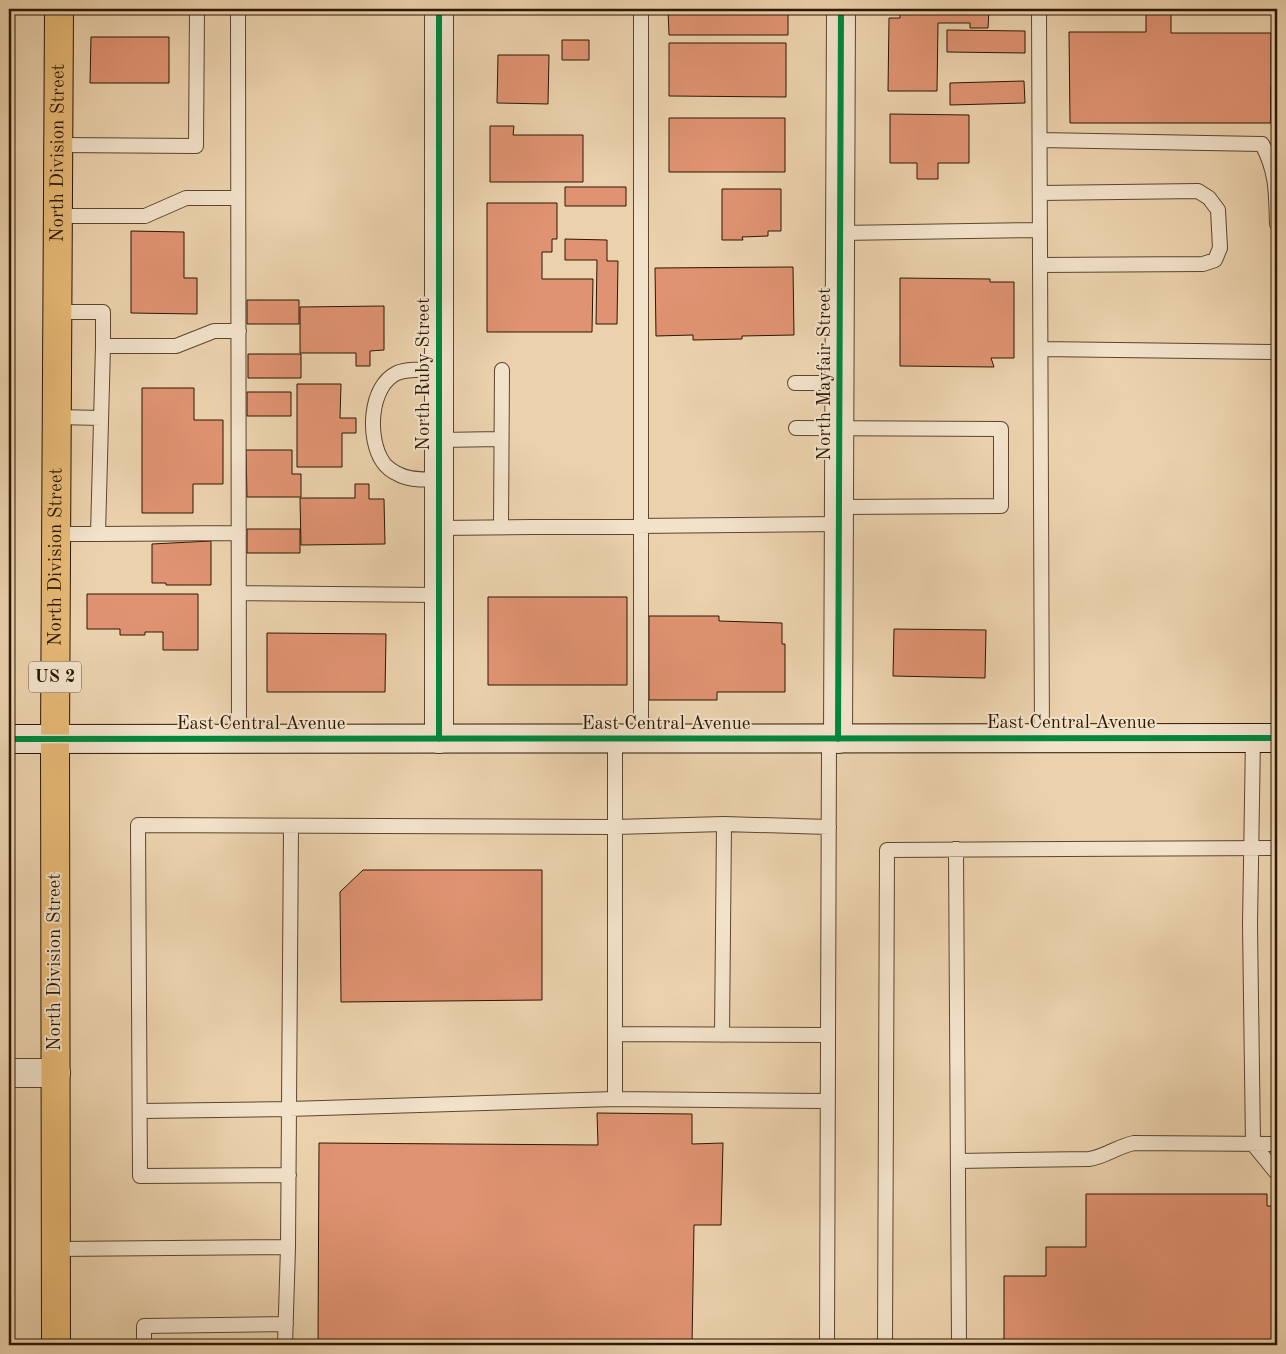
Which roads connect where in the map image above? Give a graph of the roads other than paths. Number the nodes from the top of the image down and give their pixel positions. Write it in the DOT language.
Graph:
graph roads {
  1 [pos="59,9"];
  2 [pos="196,9"];
  3 [pos="238,9"];
  4 [pos="440,9"];
  5 [pos="641,9"];
  6 [pos="841,9"];
  7 [pos="1040,9"];
  8 [pos="1040,140"];
  9 [pos="58,145"];
  10 [pos="1040,192"];
  11 [pos="238,198"];
  12 [pos="58,216"];
  13 [pos="1277,224"];
  14 [pos="1040,230"];
  15 [pos="840,233"];
  16 [pos="1040,265"];
  17 [pos="57,312"];
  18 [pos="239,331"];
  19 [pos="103,346"];
  20 [pos="1041,349"];
  21 [pos="1277,352"];
  22 [pos="440,370"];
  23 [pos="502,370"];
  24 [pos="795,384"];
  25 [pos="840,384"];
  26 [pos="56,418"];
  27 [pos="100,418"];
  28 [pos="796,428"];
  29 [pos="840,428"];
  30 [pos="501,439"];
  31 [pos="440,440"];
  32 [pos="440,480"];
  33 [pos="839,516"];
  34 [pos="641,526"];
  35 [pos="501,527"];
  36 [pos="440,528"];
  37 [pos="239,533"];
  38 [pos="56,534"];
  39 [pos="98,534"];
  40 [pos="239,593"];
  41 [pos="439,594"];
  42 [pos="9,738"];
  43 [pos="55,738"];
  44 [pos="239,738"];
  45 [pos="439,738"];
  46 [pos="628,738"];
  47 [pos="834,738"];
  48 [pos="1042,738"];
  49 [pos="1265,738"];
  50 [pos="724,824"];
  51 [pos="291,827"];
  52 [pos="615,827"];
  53 [pos="828,827"];
  54 [pos="1251,848"];
  55 [pos="1277,848"];
  56 [pos="956,849"];
  57 [pos="615,1034"];
  58 [pos="722,1035"];
  59 [pos="828,1036"];
  60 [pos="9,1073"];
  61 [pos="56,1073"];
  62 [pos="615,1099"];
  63 [pos="828,1101"];
  64 [pos="289,1109"];
  65 [pos="141,1111"];
  66 [pos="1253,1144"];
  67 [pos="1277,1144"];
  68 [pos="958,1161"];
  69 [pos="1277,1172"];
  70 [pos="288,1175"];
  71 [pos="288,1248"];
  72 [pos="56,1249"];
  73 [pos="286,1324"];
  74 [pos="56,1345"];
  75 [pos="144,1345"];
  76 [pos="285,1345"];
  77 [pos="827,1345"];
  78 [pos="885,1345"];
  79 [pos="959,1345"];
  1 -- 9 [label="main road, North Division Street / US 2"];
  2 -- 9 [label="lane"];
  3 -- 11 [label="lane"];
  4 -- 22 [label="street, North Ruby Street"];
  5 -- 34 [label="lane"];
  6 -- 15 [label="street, North Mayfair Street"];
  7 -- 8 [label="lane"];
  8 -- 10 [label="lane"];
  8 -- 13 [label="lane"];
  9 -- 12 [label="main road, North Division Street / US 2"];
  10 -- 14 [label="lane"];
  10 -- 16 [label="lane"];
  11 -- 12 [label="lane"];
  11 -- 18 [label="lane"];
  12 -- 17 [label="main road, North Division Street / US 2"];
  14 -- 15 [label="lane"];
  14 -- 16 [label="lane"];
  15 -- 25 [label="street, North Mayfair Street"];
  16 -- 20 [label="lane"];
  17 -- 19 [label="lane"];
  17 -- 26 [label="main road, North Division Street / US 2"];
  18 -- 19 [label="lane"];
  18 -- 37 [label="lane"];
  19 -- 27 [label="lane"];
  20 -- 21 [label="lane"];
  20 -- 48 [label="lane"];
  22 -- 31 [label="street, North Ruby Street"];
  22 -- 32 [label="lane"];
  23 -- 30 [label="lane"];
  24 -- 25 [label="lane"];
  25 -- 29 [label="street, North Mayfair Street"];
  26 -- 27 [label="lane"];
  26 -- 38 [label="main road, North Division Street / US 2"];
  27 -- 39 [label="lane"];
  28 -- 29 [label="lane"];
  29 -- 33 [label="street, North Mayfair Street"];
  29 -- 33 [label="lane"];
  30 -- 31 [label="lane"];
  30 -- 35 [label="lane"];
  31 -- 32 [label="street, North Ruby Street"];
  32 -- 36 [label="street, North Ruby Street"];
  33 -- 34 [label="lane"];
  33 -- 47 [label="street, North Mayfair Street"];
  34 -- 35 [label="lane"];
  34 -- 46 [label="lane"];
  35 -- 36 [label="lane"];
  36 -- 41 [label="street, North Ruby Street"];
  37 -- 39 [label="lane"];
  37 -- 40 [label="lane"];
  38 -- 39 [label="lane"];
  38 -- 43 [label="main road, North Division Street / US 2"];
  40 -- 41 [label="lane"];
  40 -- 44 [label="lane"];
  41 -- 45 [label="street, North Ruby Street"];
  42 -- 43 [label="street, East Central Avenue"];
  43 -- 44 [label="street, East Central Avenue"];
  43 -- 61 [label="main road, North Division Street / US 2"];
  44 -- 45 [label="street, East Central Avenue"];
  45 -- 46 [label="street, East Central Avenue"];
  46 -- 47 [label="street, East Central Avenue"];
  46 -- 52 [label="lane"];
  47 -- 48 [label="street, East Central Avenue"];
  47 -- 53 [label="lane"];
  48 -- 49 [label="street, East Central Avenue"];
  49 -- 54 [label="lane"];
  50 -- 52 [label="lane"];
  50 -- 53 [label="lane"];
  50 -- 58 [label="lane"];
  51 -- 52 [label="lane"];
  51 -- 64 [label="lane"];
  51 -- 65 [label="lane"];
  52 -- 57 [label="lane"];
  53 -- 59 [label="lane"];
  54 -- 55 [label="lane"];
  54 -- 56 [label="lane"];
  54 -- 66 [label="lane"];
  56 -- 68 [label="lane"];
  56 -- 78 [label="lane"];
  57 -- 58 [label="lane"];
  57 -- 62 [label="lane"];
  58 -- 59 [label="lane"];
  59 -- 63 [label="lane"];
  60 -- 61 [label="street"];
  61 -- 72 [label="main road, North Division Street / US 2"];
  62 -- 63 [label="lane"];
  62 -- 64 [label="lane"];
  63 -- 77 [label="lane"];
  64 -- 65 [label="lane"];
  64 -- 70 [label="lane"];
  65 -- 70 [label="lane"];
  66 -- 67 [label="lane"];
  66 -- 68 [label="lane"];
  66 -- 69 [label="lane"];
  68 -- 79 [label="lane"];
  70 -- 71 [label="lane"];
  71 -- 72 [label="lane"];
  71 -- 73 [label="lane"];
  72 -- 74 [label="main road, North Division Street / US 2"];
  73 -- 75 [label="lane"];
  73 -- 76 [label="lane"];
}
